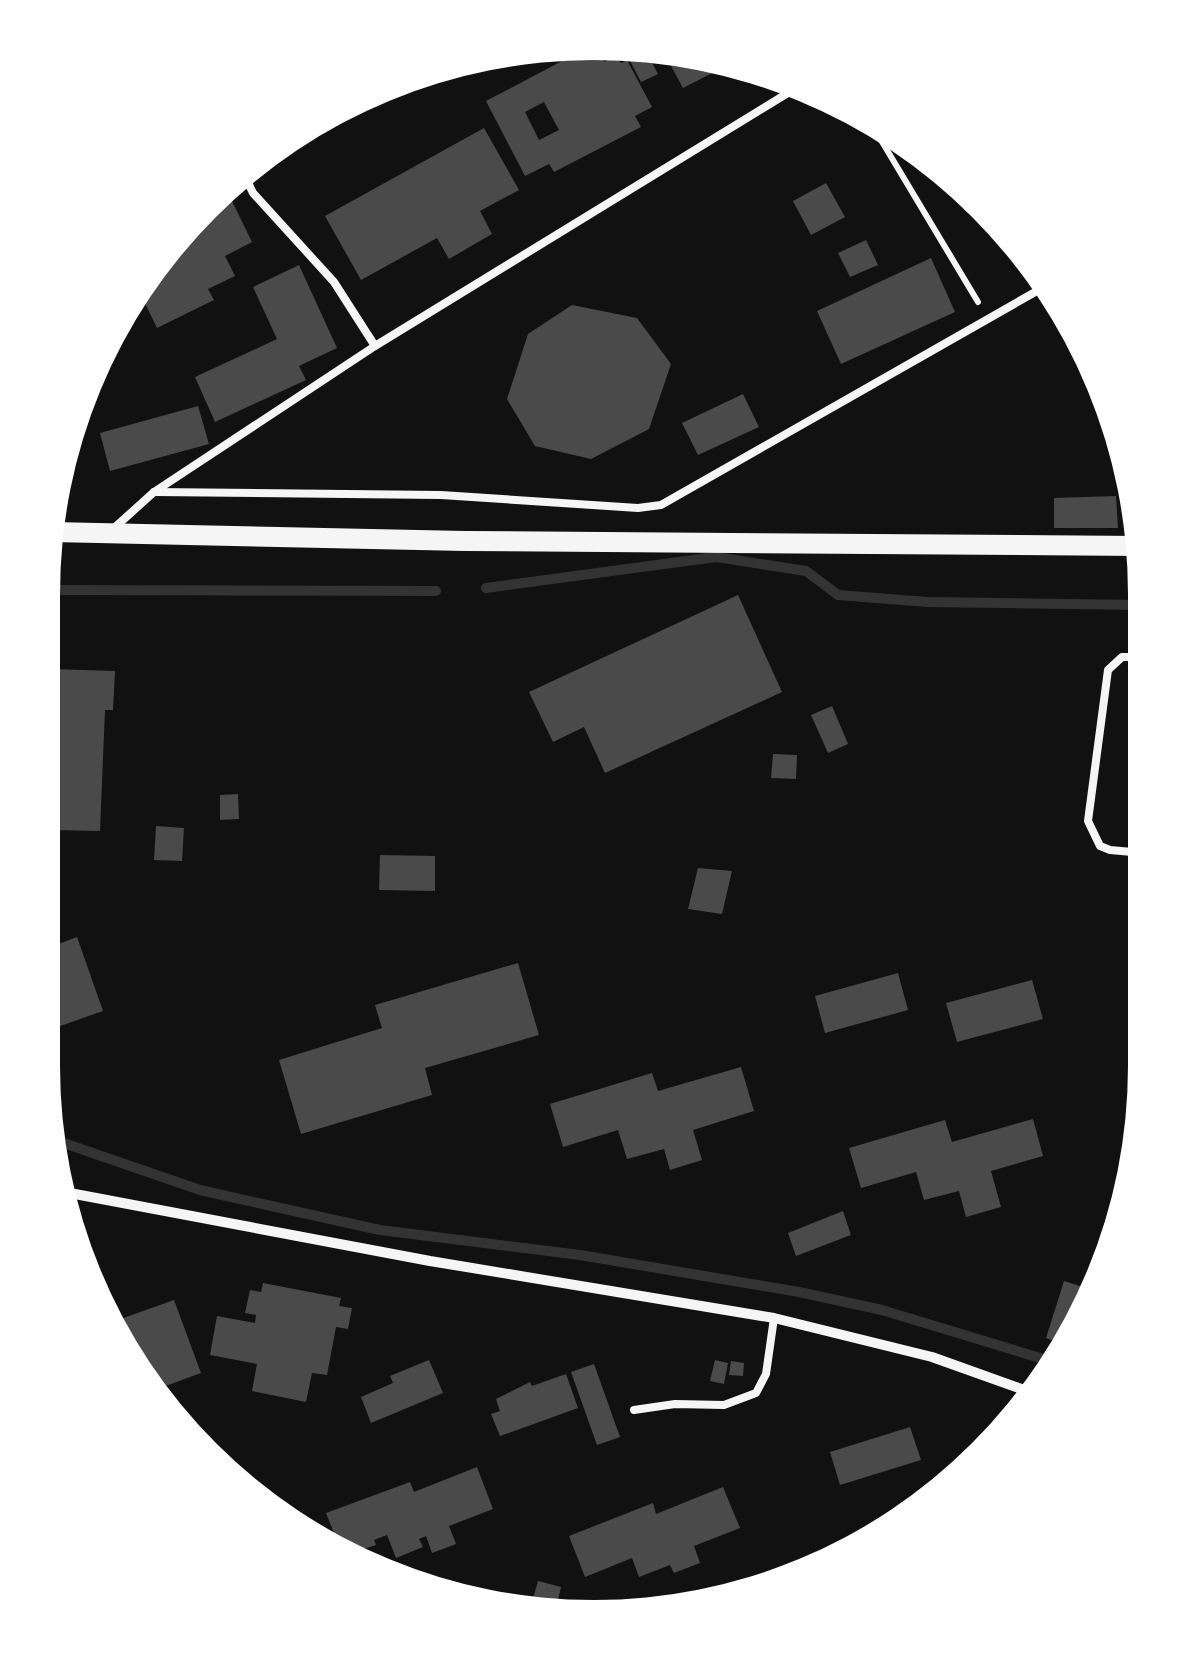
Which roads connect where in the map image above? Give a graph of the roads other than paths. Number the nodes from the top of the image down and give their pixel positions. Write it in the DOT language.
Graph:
graph roads {
  1 [pos="784,95"];
  2 [pos="250,186"];
  3 [pos="1035,293"];
  4 [pos="375,346"];
  5 [pos="154,492"];
  6 [pos="64,533"];
  7 [pos="106,535"];
  8 [pos="1126,546"];
  9 [pos="1128,657"];
  10 [pos="1128,852"];
  11 [pos="76,1194"];
  12 [pos="774,1318"];
  13 [pos="1020,1388"];
  14 [pos="634,1410"];
  1 -- 4 [label="lane"];
  2 -- 4 [label="lane"];
  3 -- 5 [label="lane"];
  4 -- 5 [label="lane"];
  5 -- 7 [label="lane"];
  6 -- 7 [label="main road"];
  7 -- 8 [label="main road"];
  9 -- 10 [label="lane"];
  11 -- 12 [label="street"];
  12 -- 13 [label="street"];
  12 -- 14 [label="lane"];
}
